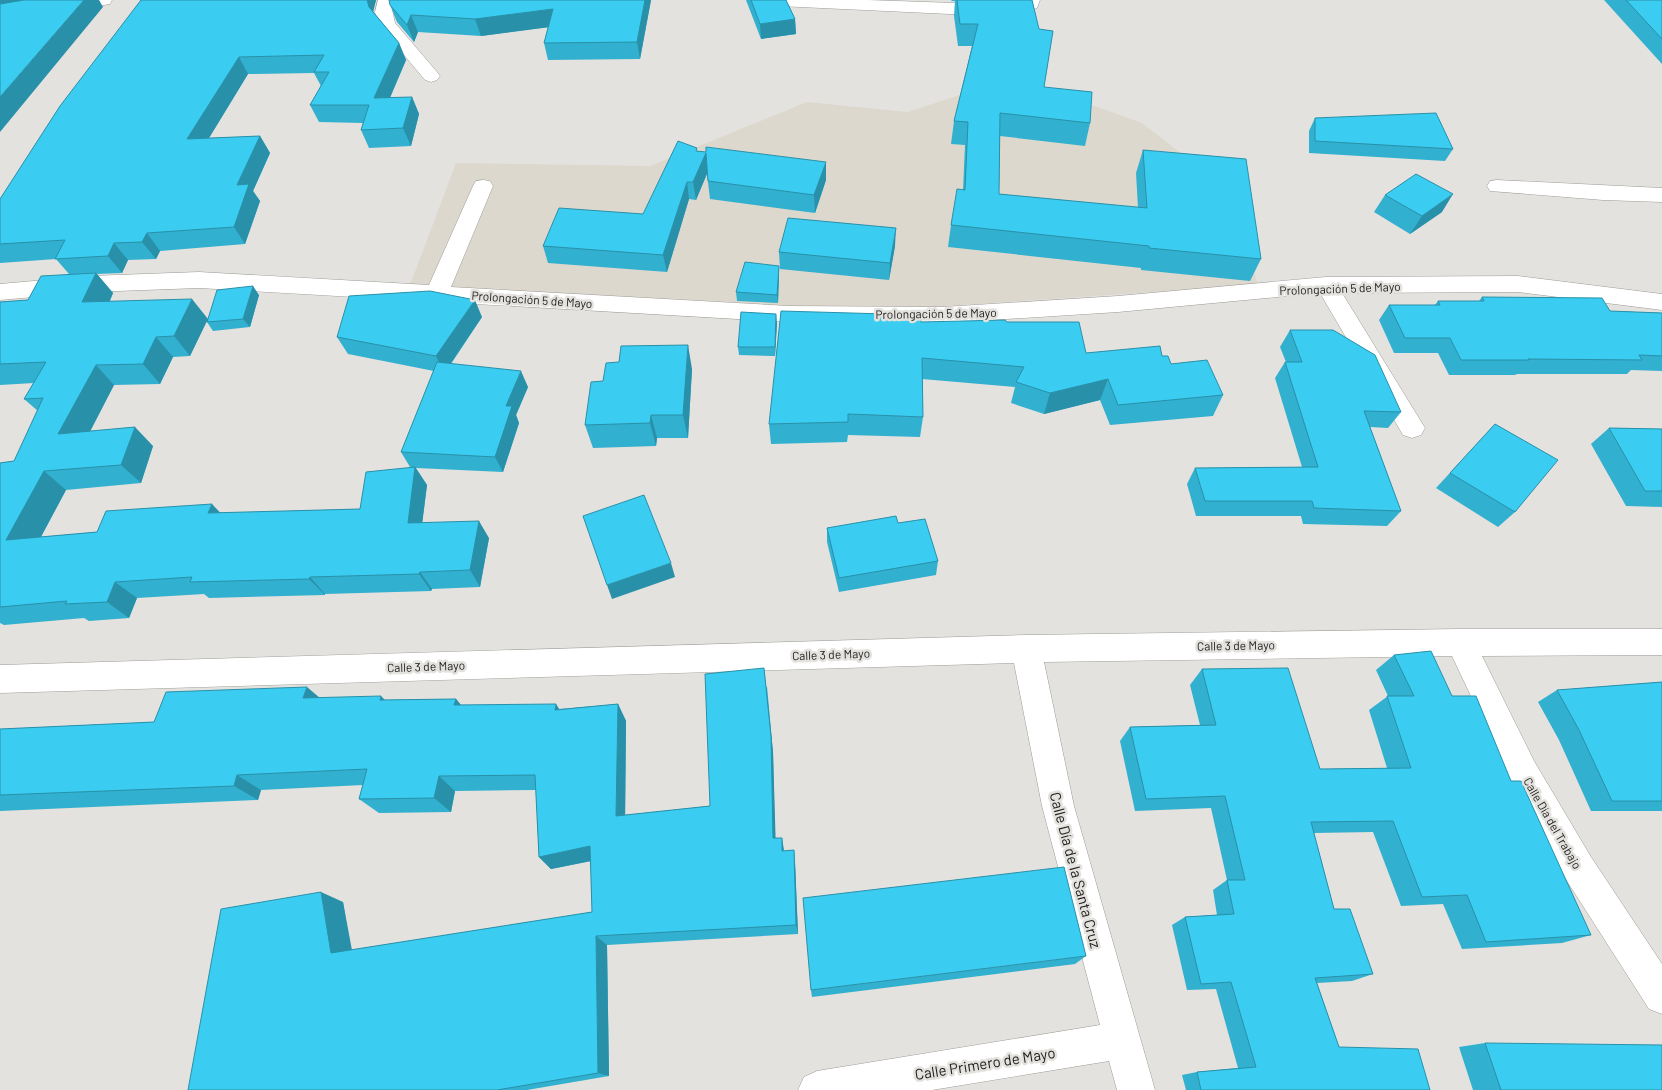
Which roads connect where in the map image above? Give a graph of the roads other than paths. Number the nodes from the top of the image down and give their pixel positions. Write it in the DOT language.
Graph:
graph roads {
  1 [pos="104,0"];
  2 [pos="386,0"];
  3 [pos="758,0"];
  4 [pos="1032,0"];
  5 [pos="0,16"];
  6 [pos="431,76"];
  7 [pos="483,186"];
  8 [pos="1497,186"];
  9 [pos="1662,195"];
  10 [pos="1326,285"];
  11 [pos="0,292"];
  12 [pos="437,293"];
  13 [pos="1662,302"];
  14 [pos="1412,428"];
  15 [pos="1460,642"];
  16 [pos="1662,642"];
  17 [pos="1026,648"];
  18 [pos="0,679"];
  19 [pos="1662,996"];
  20 [pos="1122,1040"];
  21 [pos="817,1090"];
  22 [pos="1136,1090"];
  1 -- 5 [label="street"];
  2 -- 6 [label="street"];
  3 -- 4 [label="street"];
  7 -- 12 [label="street"];
  8 -- 9 [label="street"];
  10 -- 12 [label="street, Prolongación 5 de Mayo"];
  10 -- 13 [label="street, Prolongación 5 de Mayo"];
  10 -- 14 [label="street"];
  11 -- 12 [label="street, Prolongación 5 de Mayo"];
  15 -- 16 [label="street, Calle 3 de Mayo"];
  15 -- 17 [label="street, Calle 3 de Mayo"];
  15 -- 19 [label="street, Calle Día del Trabajo"];
  17 -- 18 [label="street, Calle 3 de Mayo"];
  17 -- 20 [label="street, Calle Día de la Santa Cruz"];
  20 -- 21 [label="street, Calle Primero de Mayo"];
  20 -- 22 [label="street, Calle Día de la Santa Cruz"];
}
